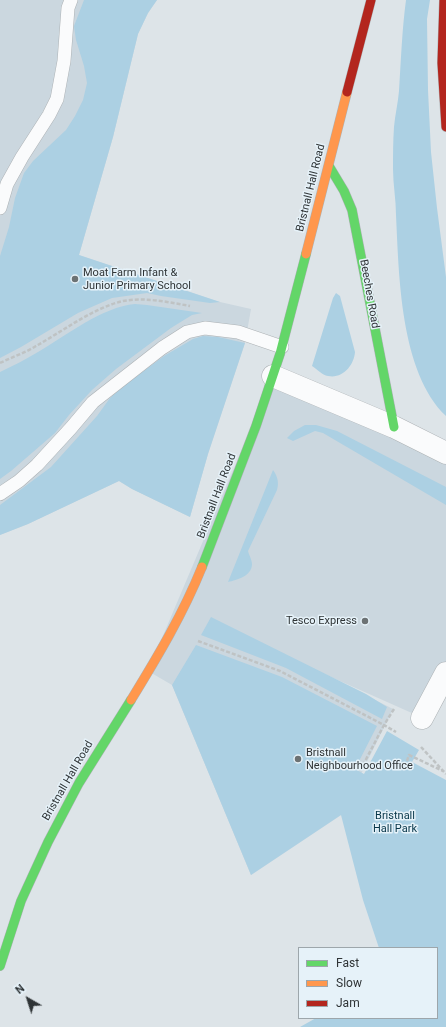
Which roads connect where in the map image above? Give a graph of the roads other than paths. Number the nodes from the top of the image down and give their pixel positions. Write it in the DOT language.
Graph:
graph roads {
  1 [pos="71,0"];
  2 [pos="371,0"];
  3 [pos="444,0"];
  4 [pos="446,127"];
  5 [pos="329,166"];
  6 [pos="0,208"];
  7 [pos="282,347"];
  8 [pos="273,376"];
  9 [pos="394,427"];
  10 [pos="446,453"];
  11 [pos="0,494"];
  12 [pos="446,673"];
  13 [pos="422,718"];
  14 [pos="1,957"];
  1 -- 6 [label="lane"];
  2 -- 5 [label="street, Bristnall Hall Road"];
  3 -- 4 [label="street"];
  5 -- 7 [label="street, Bristnall Hall Road"];
  5 -- 9 [label="street, Beeches Road"];
  7 -- 8 [label="street, Bristnall Hall Road"];
  7 -- 11 [label="lane"];
  8 -- 9 [label="street"];
  8 -- 14 [label="street, Bristnall Hall Road"];
  9 -- 10 [label="street"];
  12 -- 13 [label="street"];
}
